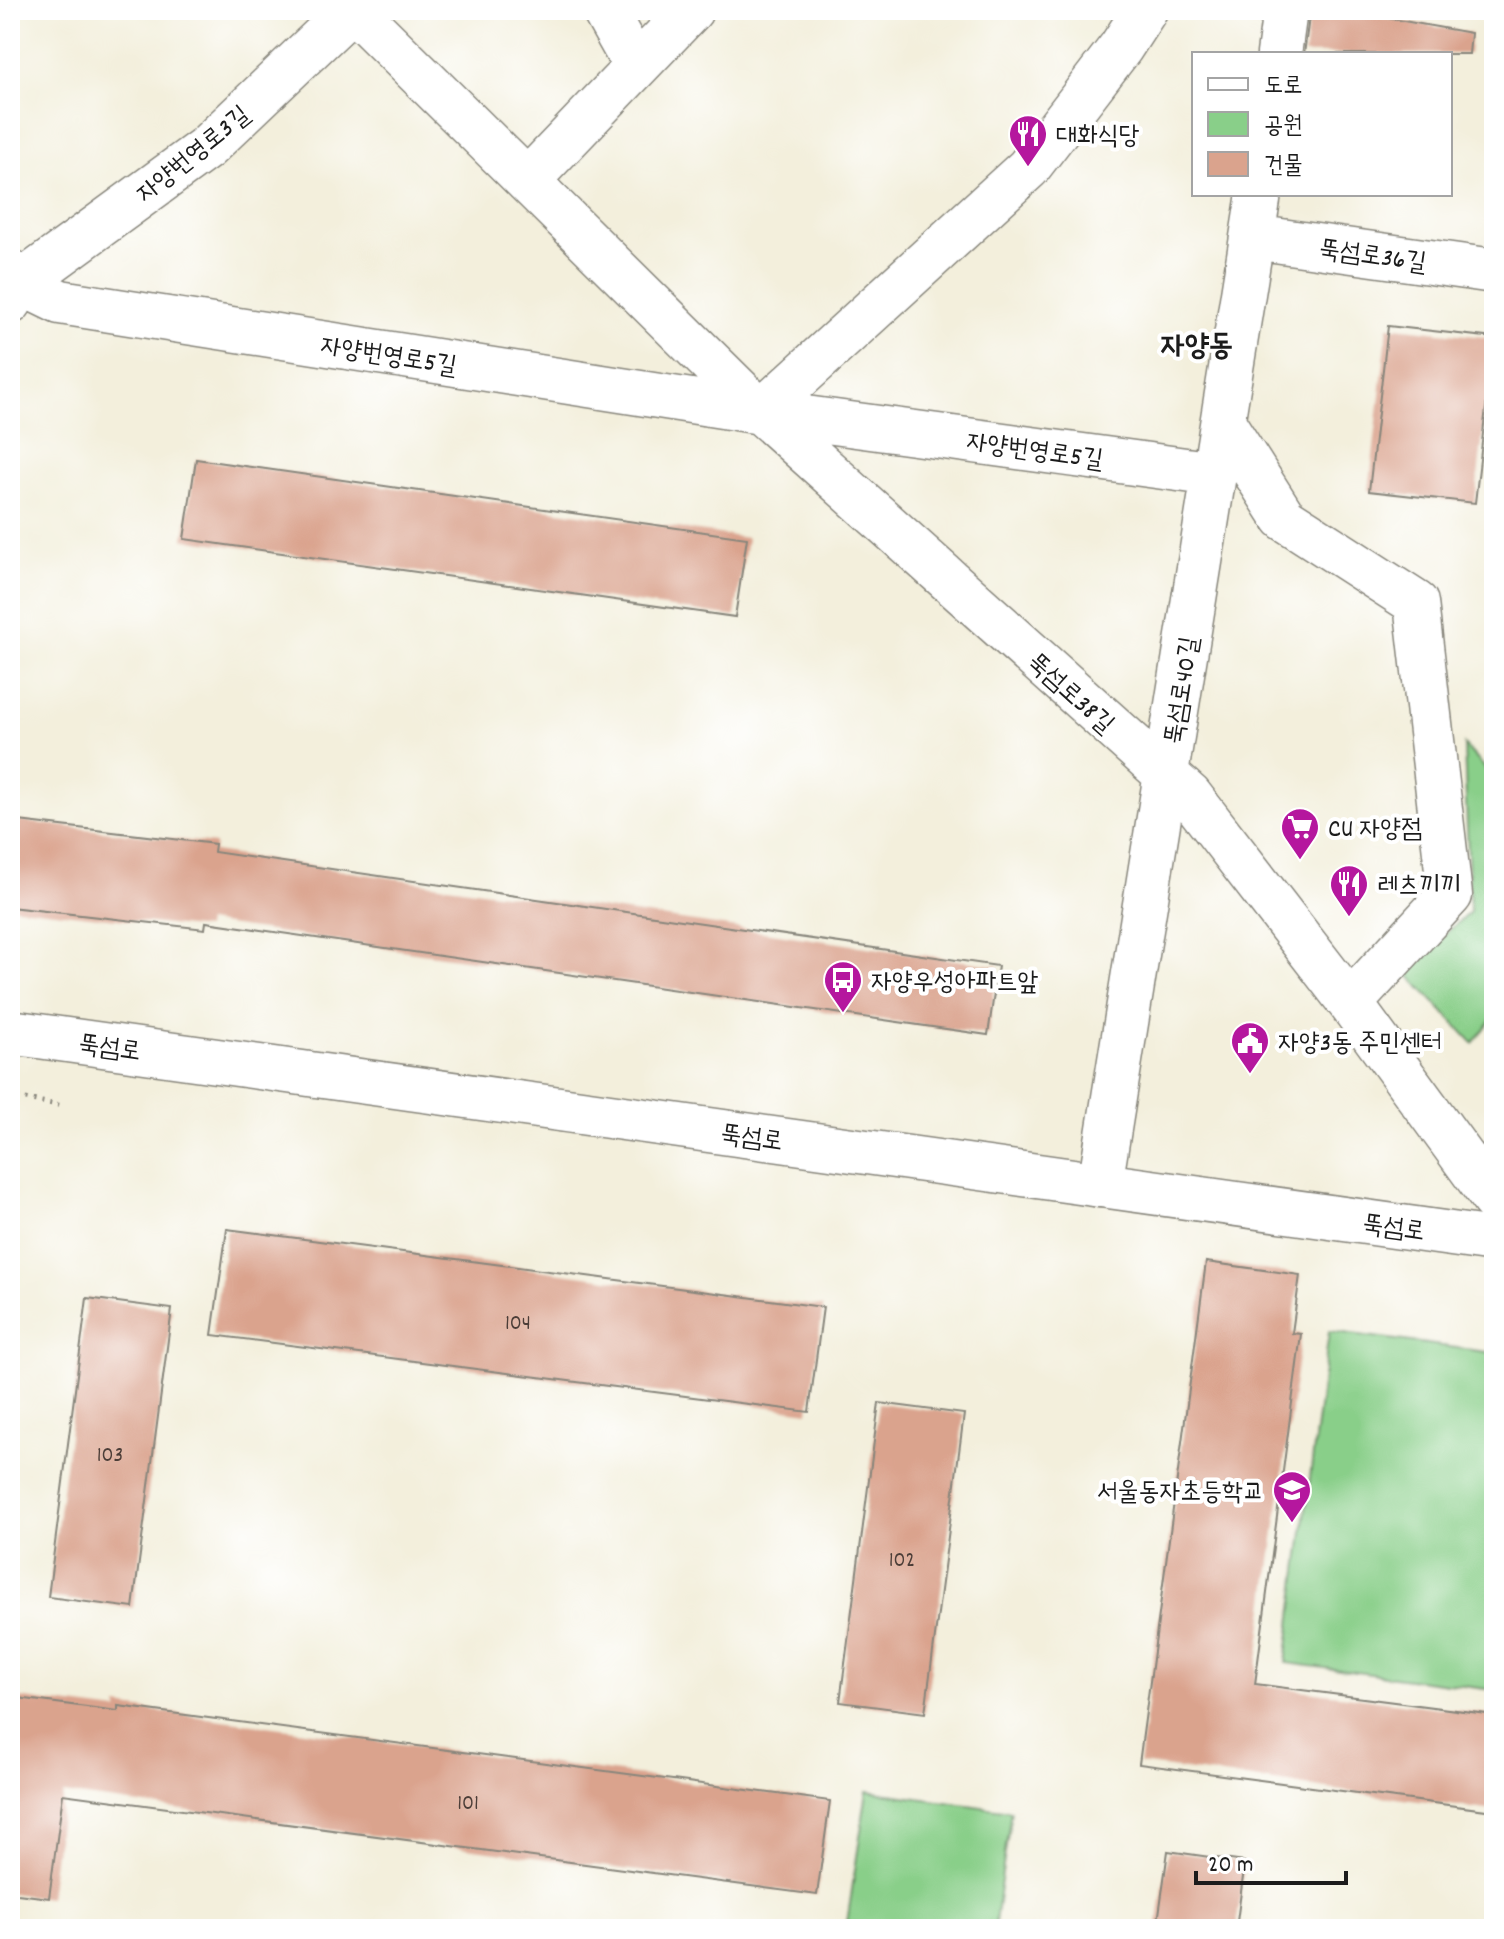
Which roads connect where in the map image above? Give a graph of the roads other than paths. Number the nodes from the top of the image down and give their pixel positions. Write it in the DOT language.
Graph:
graph roads {
  1 [pos="352,10"];
  2 [pos="604,10"];
  3 [pos="691,10"];
  4 [pos="1145,10"];
  5 [pos="1285,10"];
  6 [pos="1279,52"];
  7 [pos="636,67"];
  8 [pos="527,181"];
  9 [pos="1259,196"];
  10 [pos="1253,237"];
  11 [pos="1494,271"];
  12 [pos="14,285"];
  13 [pos="761,412"];
  14 [pos="1223,422"];
  15 [pos="1215,474"];
  16 [pos="1167,777"];
  17 [pos="1350,1003"];
  18 [pos="10,1032"];
  19 [pos="1100,1185"];
  20 [pos="1494,1200"];
  21 [pos="1494,1240"];
  1 -- 8 [label="street"];
  1 -- 12 [label="street, 자양번영로3길"];
  2 -- 7 [label="street"];
  3 -- 7 [label="street"];
  4 -- 13 [label="street"];
  5 -- 6 [label="street"];
  7 -- 8 [label="street"];
  8 -- 13 [label="street"];
  9 -- 10 [label="street, 뚝섬로40길"];
  10 -- 11 [label="street, 뚝섬로36길"];
  10 -- 14 [label="street, 뚝섬로40길"];
  12 -- 13 [label="street, 자양번영로5길"];
  13 -- 15 [label="street, 자양번영로5길"];
  13 -- 16 [label="street, 뚝섬로38길"];
  14 -- 15 [label="street, 뚝섬로40길"];
  14 -- 17 [label="street"];
  15 -- 16 [label="street, 뚝섬로40길"];
  16 -- 17 [label="street, 뚝섬로38길"];
  16 -- 19 [label="street, 뚝섬로40길"];
  17 -- 20 [label="street, 뚝섬로38길"];
  18 -- 19 [label="street, 뚝섬로"];
  19 -- 21 [label="street, 뚝섬로"];
}
